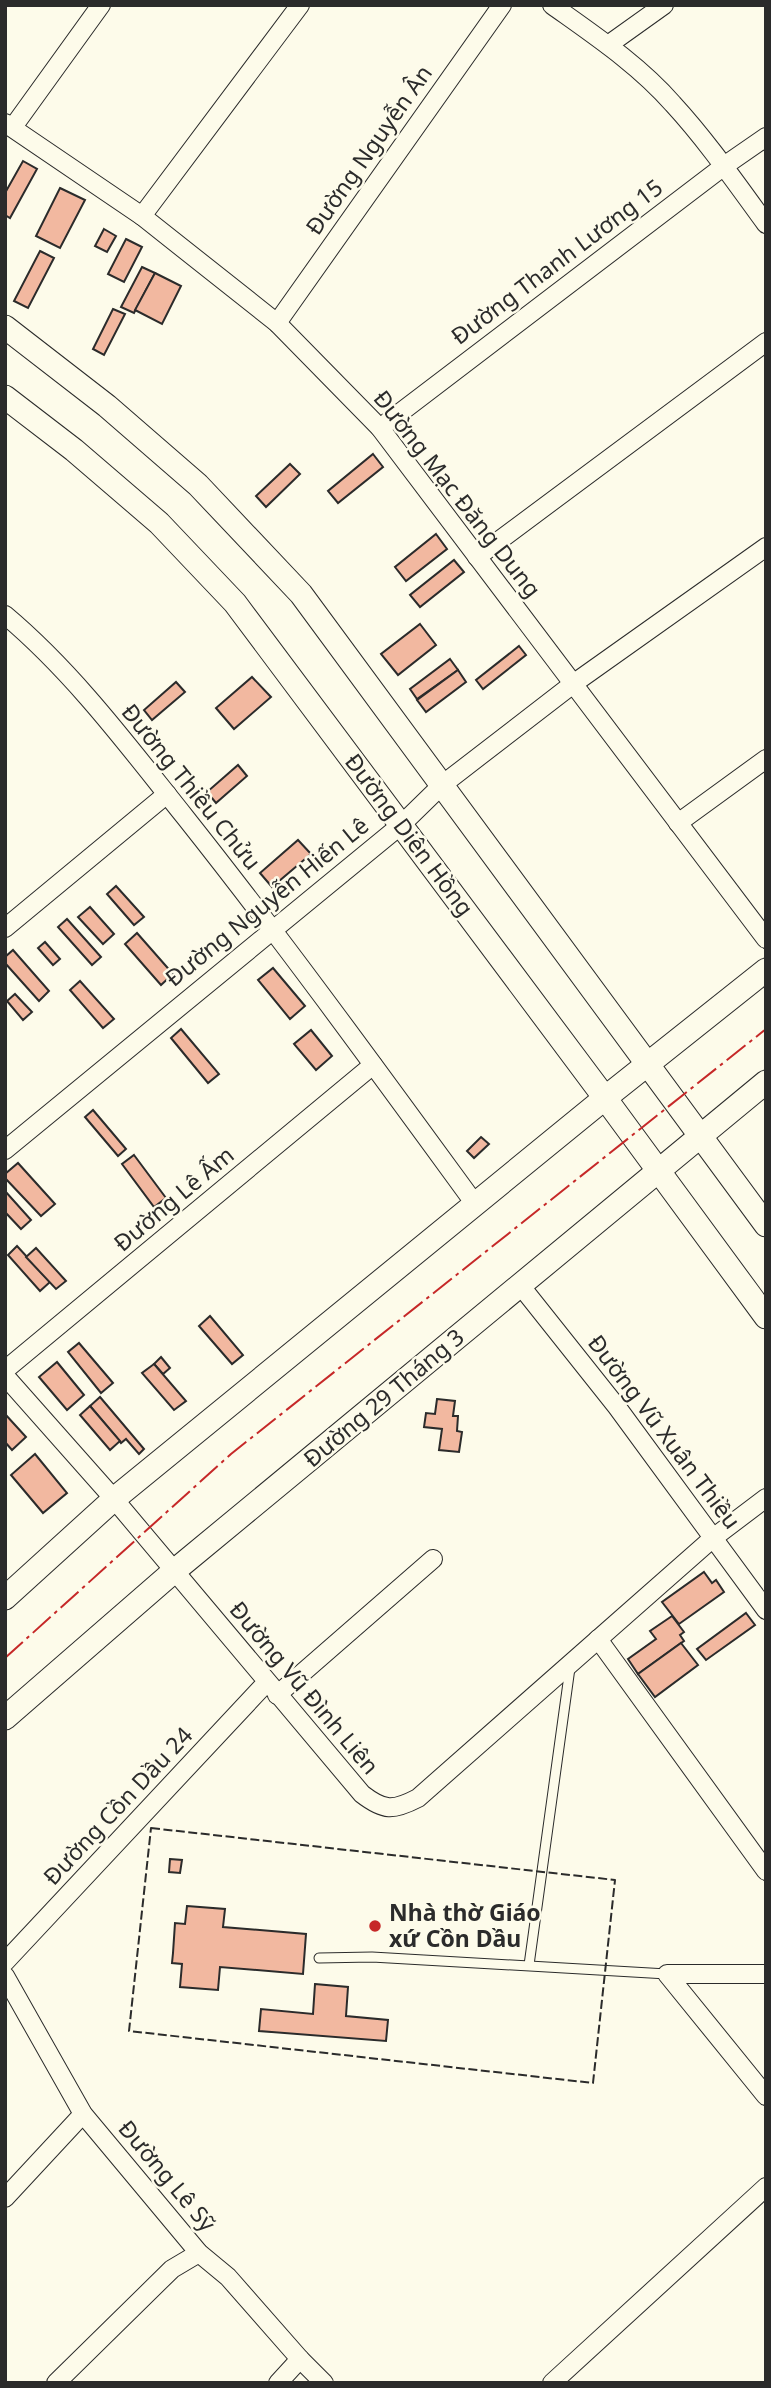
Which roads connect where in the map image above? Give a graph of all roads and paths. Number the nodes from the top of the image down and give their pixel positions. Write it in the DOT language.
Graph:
graph roads {
  1 [pos="101,5"];
  2 [pos="300,5"];
  3 [pos="502,5"];
  4 [pos="552,5"];
  5 [pos="664,5"];
  6 [pos="608,45"];
  7 [pos="9,125"];
  8 [pos="766,137"];
  9 [pos="724,166"];
  10 [pos="142,216"];
  11 [pos="766,224"];
  12 [pos="277,323"];
  13 [pos="5,327"];
  14 [pos="766,342"];
  15 [pos="5,397"];
  16 [pos="380,428"];
  17 [pos="766,547"];
  18 [pos="477,557"];
  19 [pos="5,615"];
  20 [pos="573,684"];
  21 [pos="766,759"];
  22 [pos="442,785"];
  23 [pos="167,794"];
  24 [pos="678,823"];
  25 [pos="401,825"];
  26 [pos="5,928"];
  27 [pos="273,928"];
  28 [pos="766,939"];
  29 [pos="766,970"];
  30 [pos="648,1064"];
  31 [pos="373,1065"];
  32 [pos="766,1082"];
  33 [pos="606,1098"];
  34 [pos="700,1136"];
  35 [pos="5,1150"];
  36 [pos="658,1171"];
  37 [pos="475,1204"];
  38 [pos="766,1225"];
  39 [pos="520,1284"];
  40 [pos="766,1317"];
  41 [pos="5,1373"];
  42 [pos="766,1498"];
  43 [pos="114,1499"];
  44 [pos="713,1538"];
  45 [pos="433,1559"];
  46 [pos="173,1572"];
  47 [pos="5,1598"];
  48 [pos="766,1610"];
  49 [pos="598,1639"];
  50 [pos="570,1664"];
  51 [pos="272,1689"];
  52 [pos="5,1718"];
  53 [pos="766,1871"];
  54 [pos="319,1958"];
  55 [pos="5,1962"];
  56 [pos="529,1965"];
  57 [pos="667,1973"];
  58 [pos="766,1974"];
  59 [pos="5,1976"];
  60 [pos="766,2096"];
  61 [pos="83,2114"];
  62 [pos="766,2187"];
  63 [pos="5,2199"];
  64 [pos="199,2253"];
  65 [pos="300,2359"];
  66 [pos="56,2383"];
  67 [pos="278,2383"];
  68 [pos="324,2383"];
  69 [pos="552,2383"];
  1 -- 7 [label="street"];
  2 -- 10 [label="street"];
  3 -- 12 [label="street, Đường Nguyễn Ân"];
  4 -- 6 [label="street"];
  5 -- 6 [label="street"];
  6 -- 9 [label="street"];
  7 -- 10 [label="street, Đường Mạc Đăng Dung"];
  8 -- 9 [label="street, Đường Thanh Lương 15"];
  9 -- 11 [label="street"];
  9 -- 16 [label="street, Đường Thanh Lương 15"];
  10 -- 12 [label="street, Đường Mạc Đăng Dung"];
  12 -- 16 [label="street, Đường Mạc Đăng Dung"];
  13 -- 22 [label="street"];
  14 -- 18 [label="street"];
  15 -- 25 [label="street, Đường Diên Hồng"];
  16 -- 18 [label="street, Đường Mạc Đăng Dung"];
  17 -- 20 [label="street, Đường Nguyễn Hiến Lê"];
  18 -- 20 [label="street, Đường Mạc Đăng Dung"];
  19 -- 23 [label="street, Đường Thiều Chửu"];
  20 -- 22 [label="street, Đường Nguyễn Hiến Lê"];
  20 -- 24 [label="street, Đường Mạc Đăng Dung"];
  21 -- 24 [label="street"];
  22 -- 25 [label="street, Đường Nguyễn Hiến Lê"];
  22 -- 30 [label="street"];
  23 -- 26 [label="street"];
  23 -- 27 [label="street, Đường Thiều Chửu"];
  24 -- 28 [label="street, Đường Mạc Đăng Dung"];
  25 -- 27 [label="street, Đường Nguyễn Hiến Lê"];
  25 -- 33 [label="street, Đường Diên Hồng"];
  27 -- 31 [label="street, Đường Thiều Chửu"];
  27 -- 35 [label="street, Đường Nguyễn Hiến Lê"];
  29 -- 30 [label="street"];
  30 -- 33 [label="street"];
  30 -- 34 [label="street"];
  31 -- 37 [label="street, Đường Thiều Chửu"];
  31 -- 41 [label="street, Đường Lê Ấm"];
  32 -- 34 [label="street, Đường 29 Tháng 3"];
  33 -- 36 [label="street, Đường Diên Hồng"];
  33 -- 37 [label="street"];
  34 -- 36 [label="street, Đường 29 Tháng 3"];
  34 -- 38 [label="street"];
  36 -- 39 [label="street, Đường 29 Tháng 3"];
  36 -- 40 [label="street, Đường Diên Hồng"];
  37 -- 43 [label="street"];
  39 -- 44 [label="street, Đường Vũ Xuân Thiều"];
  39 -- 46 [label="street, Đường 29 Tháng 3"];
  41 -- 43 [label="street, Đường Vũ Đình Liên"];
  42 -- 44 [label="street, Đường Vũ Đình Liên"];
  43 -- 46 [label="street, Đường Vũ Đình Liên"];
  43 -- 47 [label="street"];
  44 -- 48 [label="street, Đường Vũ Xuân Thiều"];
  44 -- 49 [label="street, Đường Vũ Đình Liên"];
  45 -- 51 [label="street, Đường Cồn Dầu 24"];
  46 -- 51 [label="street, Đường Vũ Đình Liên"];
  46 -- 52 [label="street, Đường 29 Tháng 3"];
  49 -- 50 [label="street, Đường Vũ Đình Liên"];
  49 -- 53 [label="street"];
  50 -- 51 [label="street, Đường Vũ Đình Liên"];
  50 -- 56 [label="lane"];
  51 -- 55 [label="street, Đường Cồn Dầu 24"];
  54 -- 56 [label="lane"];
  56 -- 57 [label="lane"];
  57 -- 58 [label="street"];
  57 -- 60 [label="street"];
  59 -- 61 [label="street, Đường Lê Sỹ"];
  61 -- 63 [label="street"];
  61 -- 64 [label="street, Đường Lê Sỹ"];
  62 -- 69 [label="street"];
  64 -- 65 [label="street, Đường Lê Sỹ"];
  64 -- 66 [label="street"];
  65 -- 67 [label="street"];
  65 -- 68 [label="street, Đường Lê Sỹ"];
}
